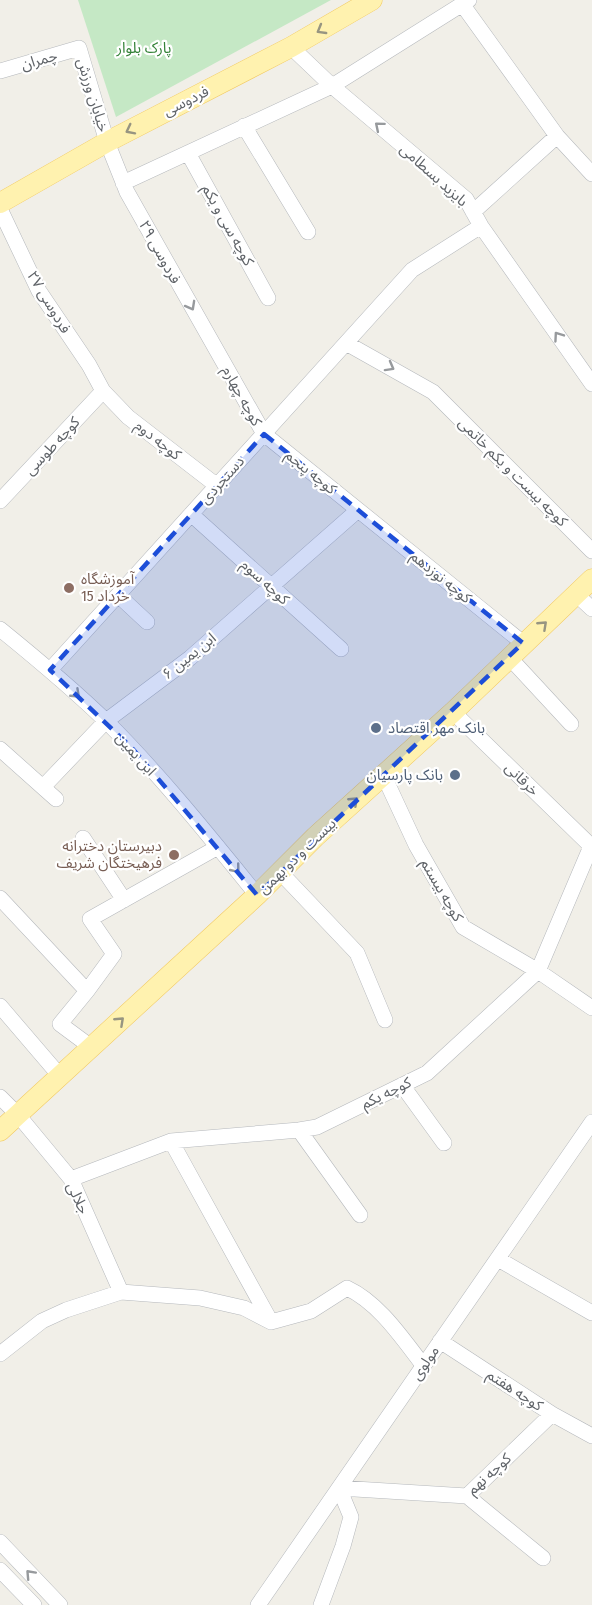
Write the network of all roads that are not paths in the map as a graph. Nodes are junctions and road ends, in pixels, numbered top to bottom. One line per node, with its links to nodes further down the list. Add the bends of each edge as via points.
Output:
1 (372, 0): 3 (main road, فردوسی, one-way to 3)
2 (465, 2): 6 (street); 8 (street)
3 (291, 47): 6 (street, بایزید بسطامی); 9 (main road, فردوسی, one-way to 9)
4 (78, 48): 5 (street, چمران); 9 (street, خیابان ورزش)
5 (0, 71)
6 (332, 86): 7 (street); 15 (street, بایزید بسطامی, one-way to 6, via 466,199)
7 (244, 126): 10 (street); 17 (street)
8 (557, 136): 11 (street); 15 (street)
9 (107, 142): 12 (street, فردوسی ۲۹); 13 (main road, فردوسی)
10 (188, 153): 12 (street); 18 (street, کوچه سی و یکم)
11 (592, 174)
12 (123, 183): 20 (street, فردوسی ۲۹, one-way to 20)
13 (0, 203)
14 (0, 209): 22 (street, فردوسی ۲۷, via 39,291)
15 (473, 212): 16 (street, بایزید بسطامی)
16 (482, 226): 19 (street, دستجردی, via 412,270); 21 (street, بایزید بسطامی, one-way to 16)
17 (308, 232)
18 (268, 298)
19 (346, 343): 23 (street, دستجردی); 28 (street, کوچه بیست و یکم خاتمی, one-way to 28, via 433,392)
20 (221, 358): 23 (street, کوچه چهارم)
21 (592, 384)
22 (104, 391): 24 (street, کوچه دوم, via 128,417); 25 (street, کوچه طوسی)
23 (264, 434): 24 (street, دستجردی); 26 (street, کوچه پنجم)
24 (216, 485): 27 (street, دستجردی)
25 (0, 501)
26 (358, 510): 30 (street); 36 (street, کوچه نوزدهم)
27 (191, 514): 30 (street, کوچه سوم); 32 (street, دستجردی)
28 (592, 551)
29 (592, 579): 31 (main road, بیست و دو بهمن)
30 (270, 587): 37 (street, کوچه سوم); 41 (street, ابن یمین ۶, via 190,657)
31 (576, 594): 33 (street); 36 (main road, بیست و دو بهمن, one-way to 31)
32 (118, 595): 34 (street); 39 (street, دستجردی)
33 (592, 609)
34 (147, 622)
35 (0, 629): 39 (street, ابن یمین)
36 (523, 643): 38 (main road, بیست و دو بهمن)
37 (341, 649)
38 (509, 657): 40 (main road, بیست و دو بهمن); 42 (street)
39 (50, 670): 41 (street, ابن یمین, one-way to 41)
40 (453, 712): 44 (main road, بیست و دو بهمن); 48 (street, خرقانی)
41 (106, 722): 45 (street, ابن یمین ۶); 49 (street, ابن یمین)
42 (571, 724)
43 (0, 749): 45 (street)
44 (383, 774): 50 (main road, بیست و دو بهمن, one-way to 44); 54 (street, کوچه بیستم, via 416,845 463,927)
45 (43, 787): 46 (street)
46 (56, 799)
47 (83, 838): 53 (street)
48 (592, 846): 54 (street, کوچه یکم)
49 (218, 847): 51 (street, ابن یمین, one-way to 51); 53 (street)
50 (280, 872): 51 (main road, بیست و دو بهمن); 58 (street, via 357,953)
51 (256, 895): 59 (main road, بیست و دو بهمن, one-way to 51)
52 (0, 898): 55 (street)
53 (124, 900): 55 (street, via 90,919 114,954)
54 (538, 971): 57 (street); 61 (street, کوچه یکم, via 427,1073)
55 (87, 991): 59 (street, via 60,1024)
56 (0, 1006): 60 (street)
57 (592, 1008)
58 (386, 1020)
59 (91, 1047): 60 (main road, بیست و دو بهمن)
60 (60, 1076): 63 (main road, بیست و دو بهمن)
61 (402, 1085): 65 (street, کوچه یکم, via 317,1127); 68 (street)
62 (0, 1097): 63 (street, جلالی)
63 (18, 1114): 66 (main road, بیست و دو بهمن); 69 (street, جلالی)
64 (592, 1122): 71 (street, مولوی)
65 (299, 1130): 67 (street, کوچه یکم); 70 (street)
66 (0, 1131)
67 (171, 1141): 69 (street, کوچه یکم); 74 (street)
68 (444, 1143)
69 (71, 1179): 72 (street, جلالی)
70 (360, 1215)
71 (498, 1259): 73 (street); 75 (street, مولوی)
72 (121, 1292): 74 (street, via 200,1298 244,1308); 76 (street, via 42,1321)
73 (592, 1313)
74 (271, 1322): 77 (street, via 310,1311 347,1288 360,1294 390,1324)
75 (440, 1341): 77 (street, مولوی); 78 (street, کوچه هفتم)
76 (0, 1354)
77 (423, 1365): 80 (street, مولوی)
78 (552, 1414): 79 (street, کوچه هفتم); 81 (street, کوچه نهم)
79 (592, 1436)
80 (339, 1488): 81 (street, کوچه نهم); 87 (street, مولوی); 88 (street, via 351,1517)
81 (467, 1496): 83 (street)
82 (0, 1542): 86 (street, one-way to 82)
83 (543, 1557)
84 (0, 1570): 85 (street)
85 (33, 1605)
86 (60, 1605)
87 (258, 1605)
88 (321, 1605)

